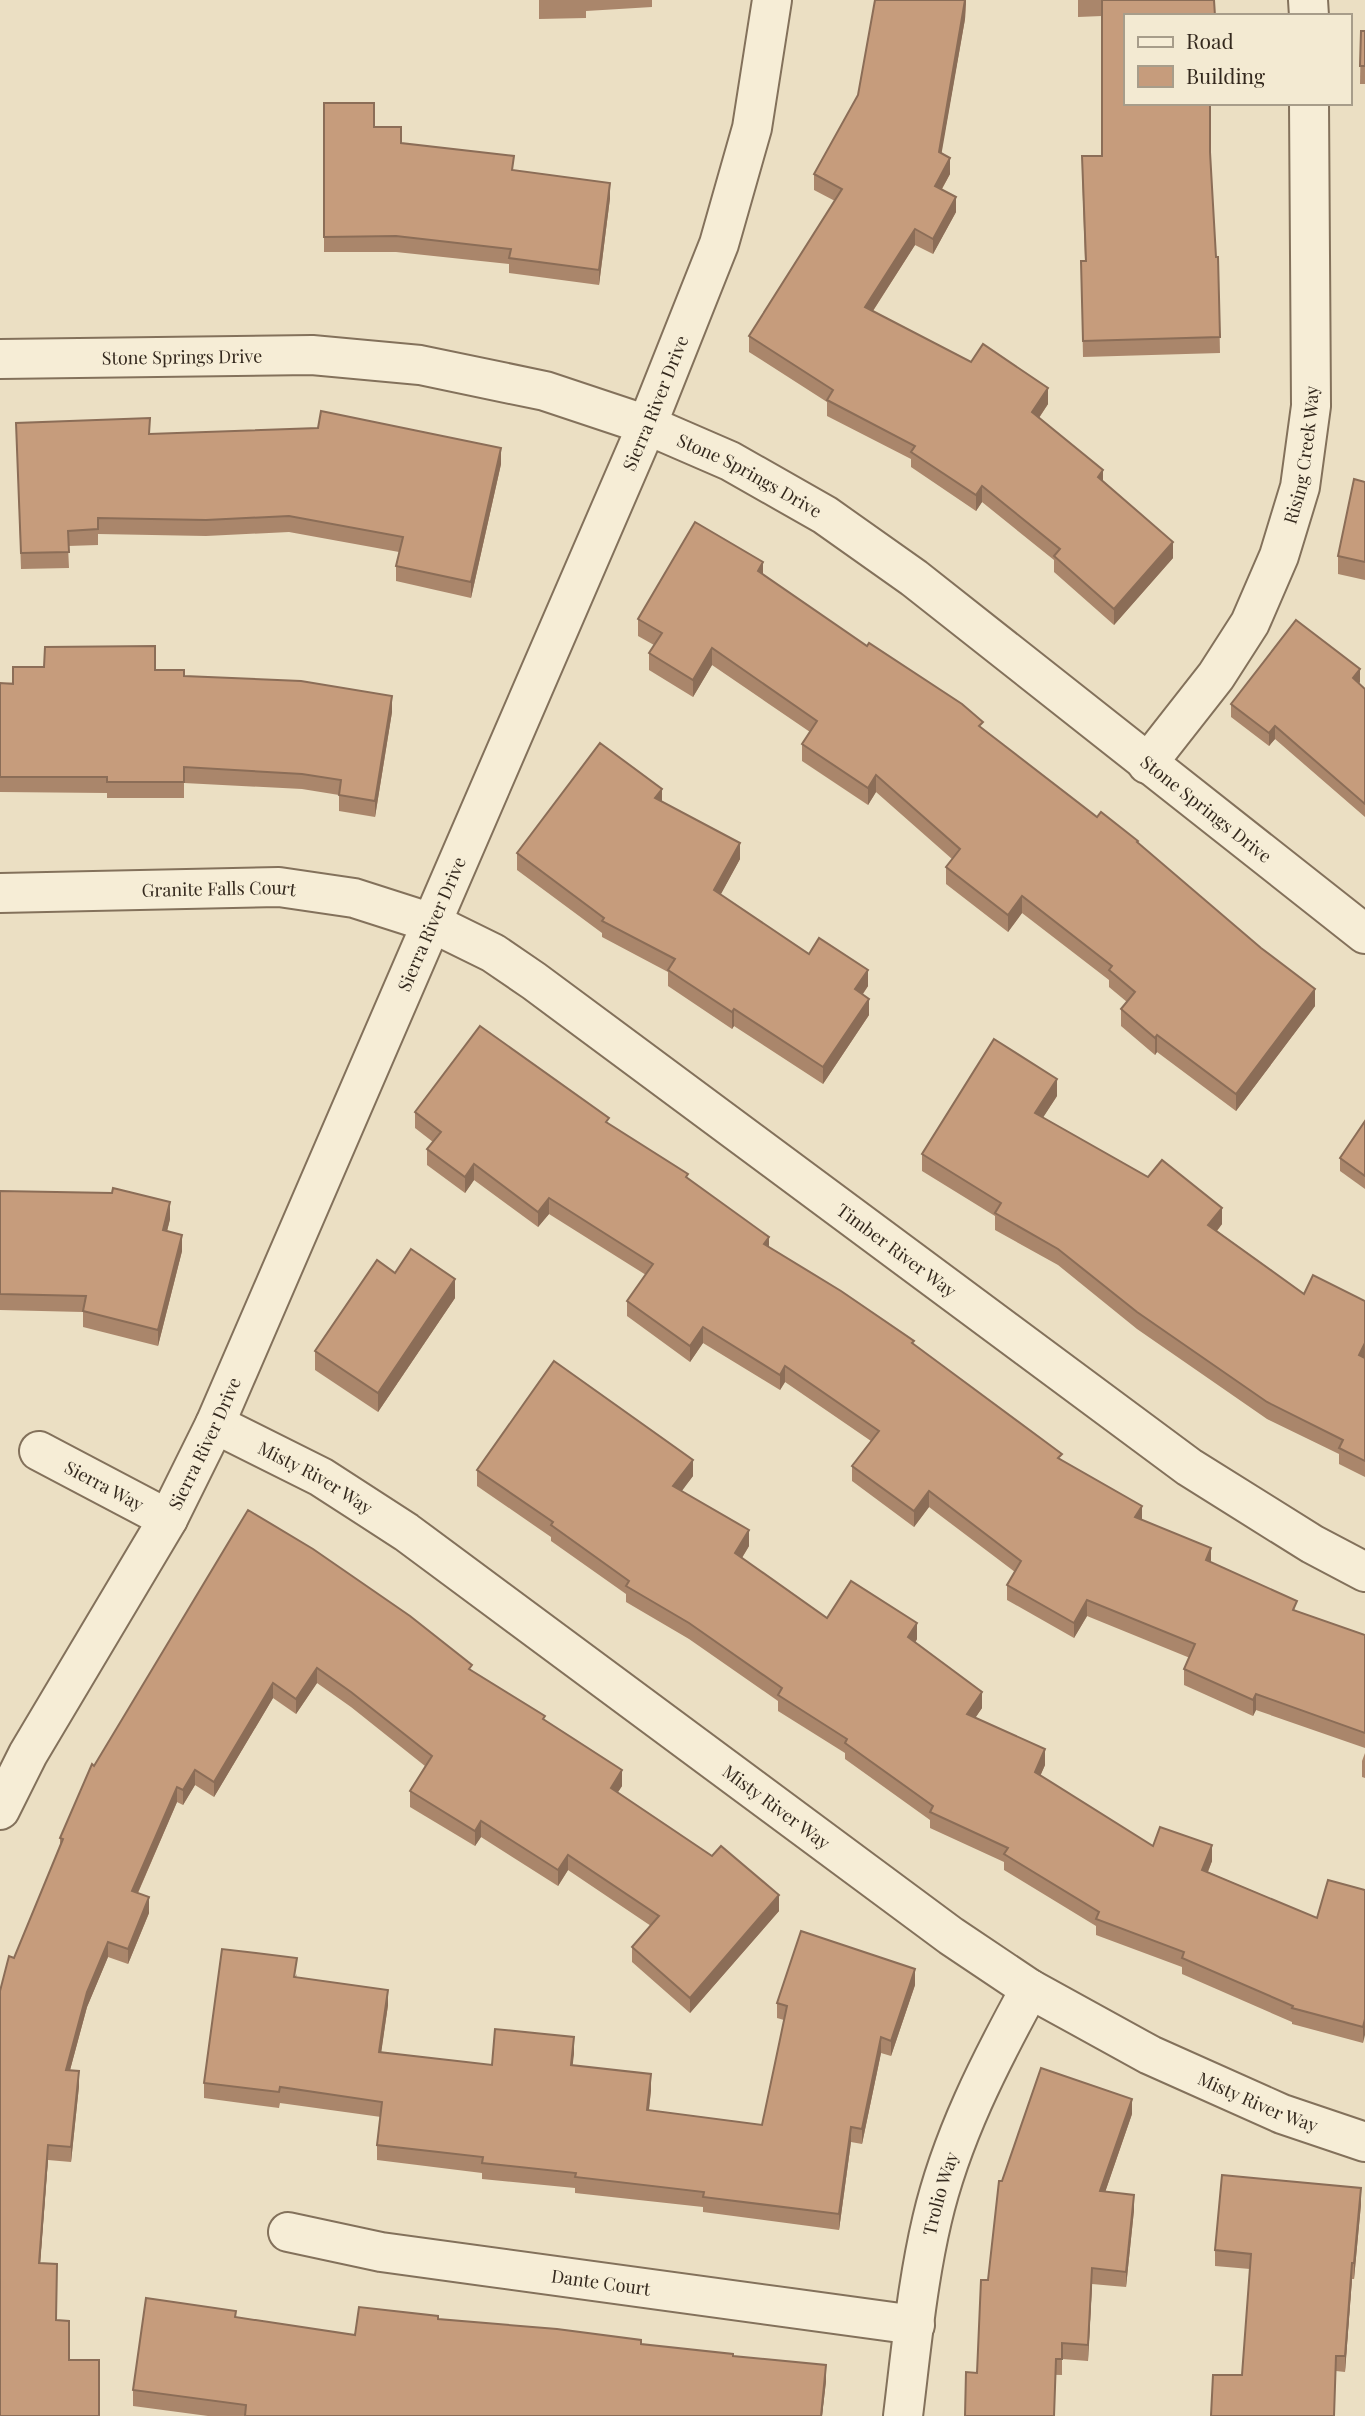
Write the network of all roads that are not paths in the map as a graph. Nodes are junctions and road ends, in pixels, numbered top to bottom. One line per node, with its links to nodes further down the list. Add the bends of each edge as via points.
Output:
1 (772, 0): 4 (street, Sierra River Drive, via 752,128 719,244)
2 (1309, 105): 5 (street, Rising Creek Way, via 1311,406 1300,487 1279,556 1250,622 1216,676)
3 (0, 359): 4 (street, Stone Springs Drive, via 312,355 420,365 545,391)
4 (647, 425): 5 (street, Stone Springs Drive, via 730,461 825,515 914,578); 7 (street, Sierra River Drive)
5 (1147, 764): 8 (street, Stone Springs Drive)
6 (0, 893): 7 (street, Granite Falls Court, via 279,887 354,898)
7 (432, 923): 9 (street, Sierra River Drive); 12 (street, Timber River Way, via 492,953 534,981 1189,1467)
8 (1365, 934)
9 (215, 1424): 11 (street, Sierra River Drive); 14 (street, Misty River Way, via 321,1477 406,1532 951,1936)
10 (39, 1451): 11 (street, Sierra Way)
11 (168, 1519): 13 (street, Sierra River Drive, via 28,1754)
12 (1365, 1572)
13 (0, 1810)
14 (1030, 1989): 15 (street, Misty River Way, via 1150,2055 1282,2114); 17 (street, Trolio Way, via 991,2061 955,2145 932,2220)
15 (1365, 2142)
16 (288, 2232): 17 (street, Dante Court, via 381,2252)
17 (915, 2325): 18 (street, Trolio Way)
18 (903, 2416)

